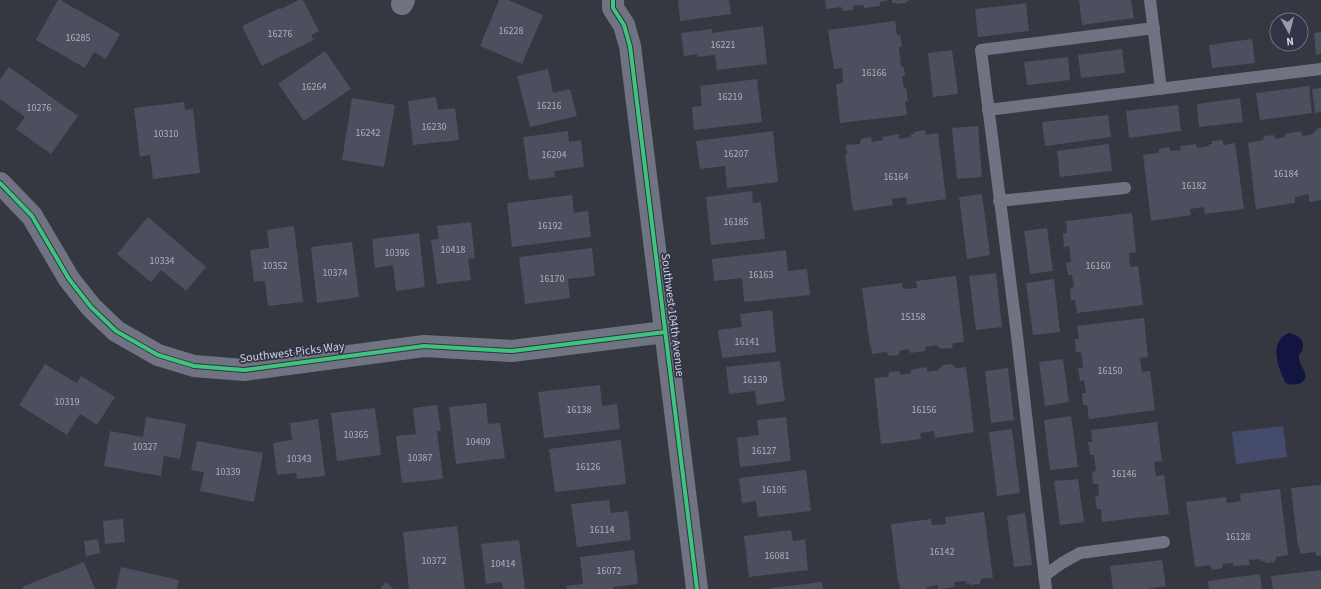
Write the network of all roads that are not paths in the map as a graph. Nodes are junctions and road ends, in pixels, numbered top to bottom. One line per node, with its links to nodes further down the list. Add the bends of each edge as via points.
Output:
1 (613, 0): 10 (street, Southwest 104th Avenue, via 613,8 624,25 630,46)
2 (1150, 0): 3 (lane)
3 (1154, 28): 5 (lane); 6 (lane, via 981,50)
4 (1321, 69): 5 (lane)
5 (1161, 89): 6 (lane)
6 (988, 110): 9 (lane)
7 (0, 183): 10 (street, Southwest Picks Way, via 32,216 68,279 91,307 116,331 158,355 194,366 244,370 424,346 512,351)
8 (1125, 188): 9 (lane)
9 (999, 201): 12 (lane)
10 (665, 332): 13 (street, Southwest 104th Avenue)
11 (1164, 542): 12 (lane, via 1080,553 1062,562)
12 (1044, 576): 14 (lane)
13 (697, 589)
14 (1046, 589)

